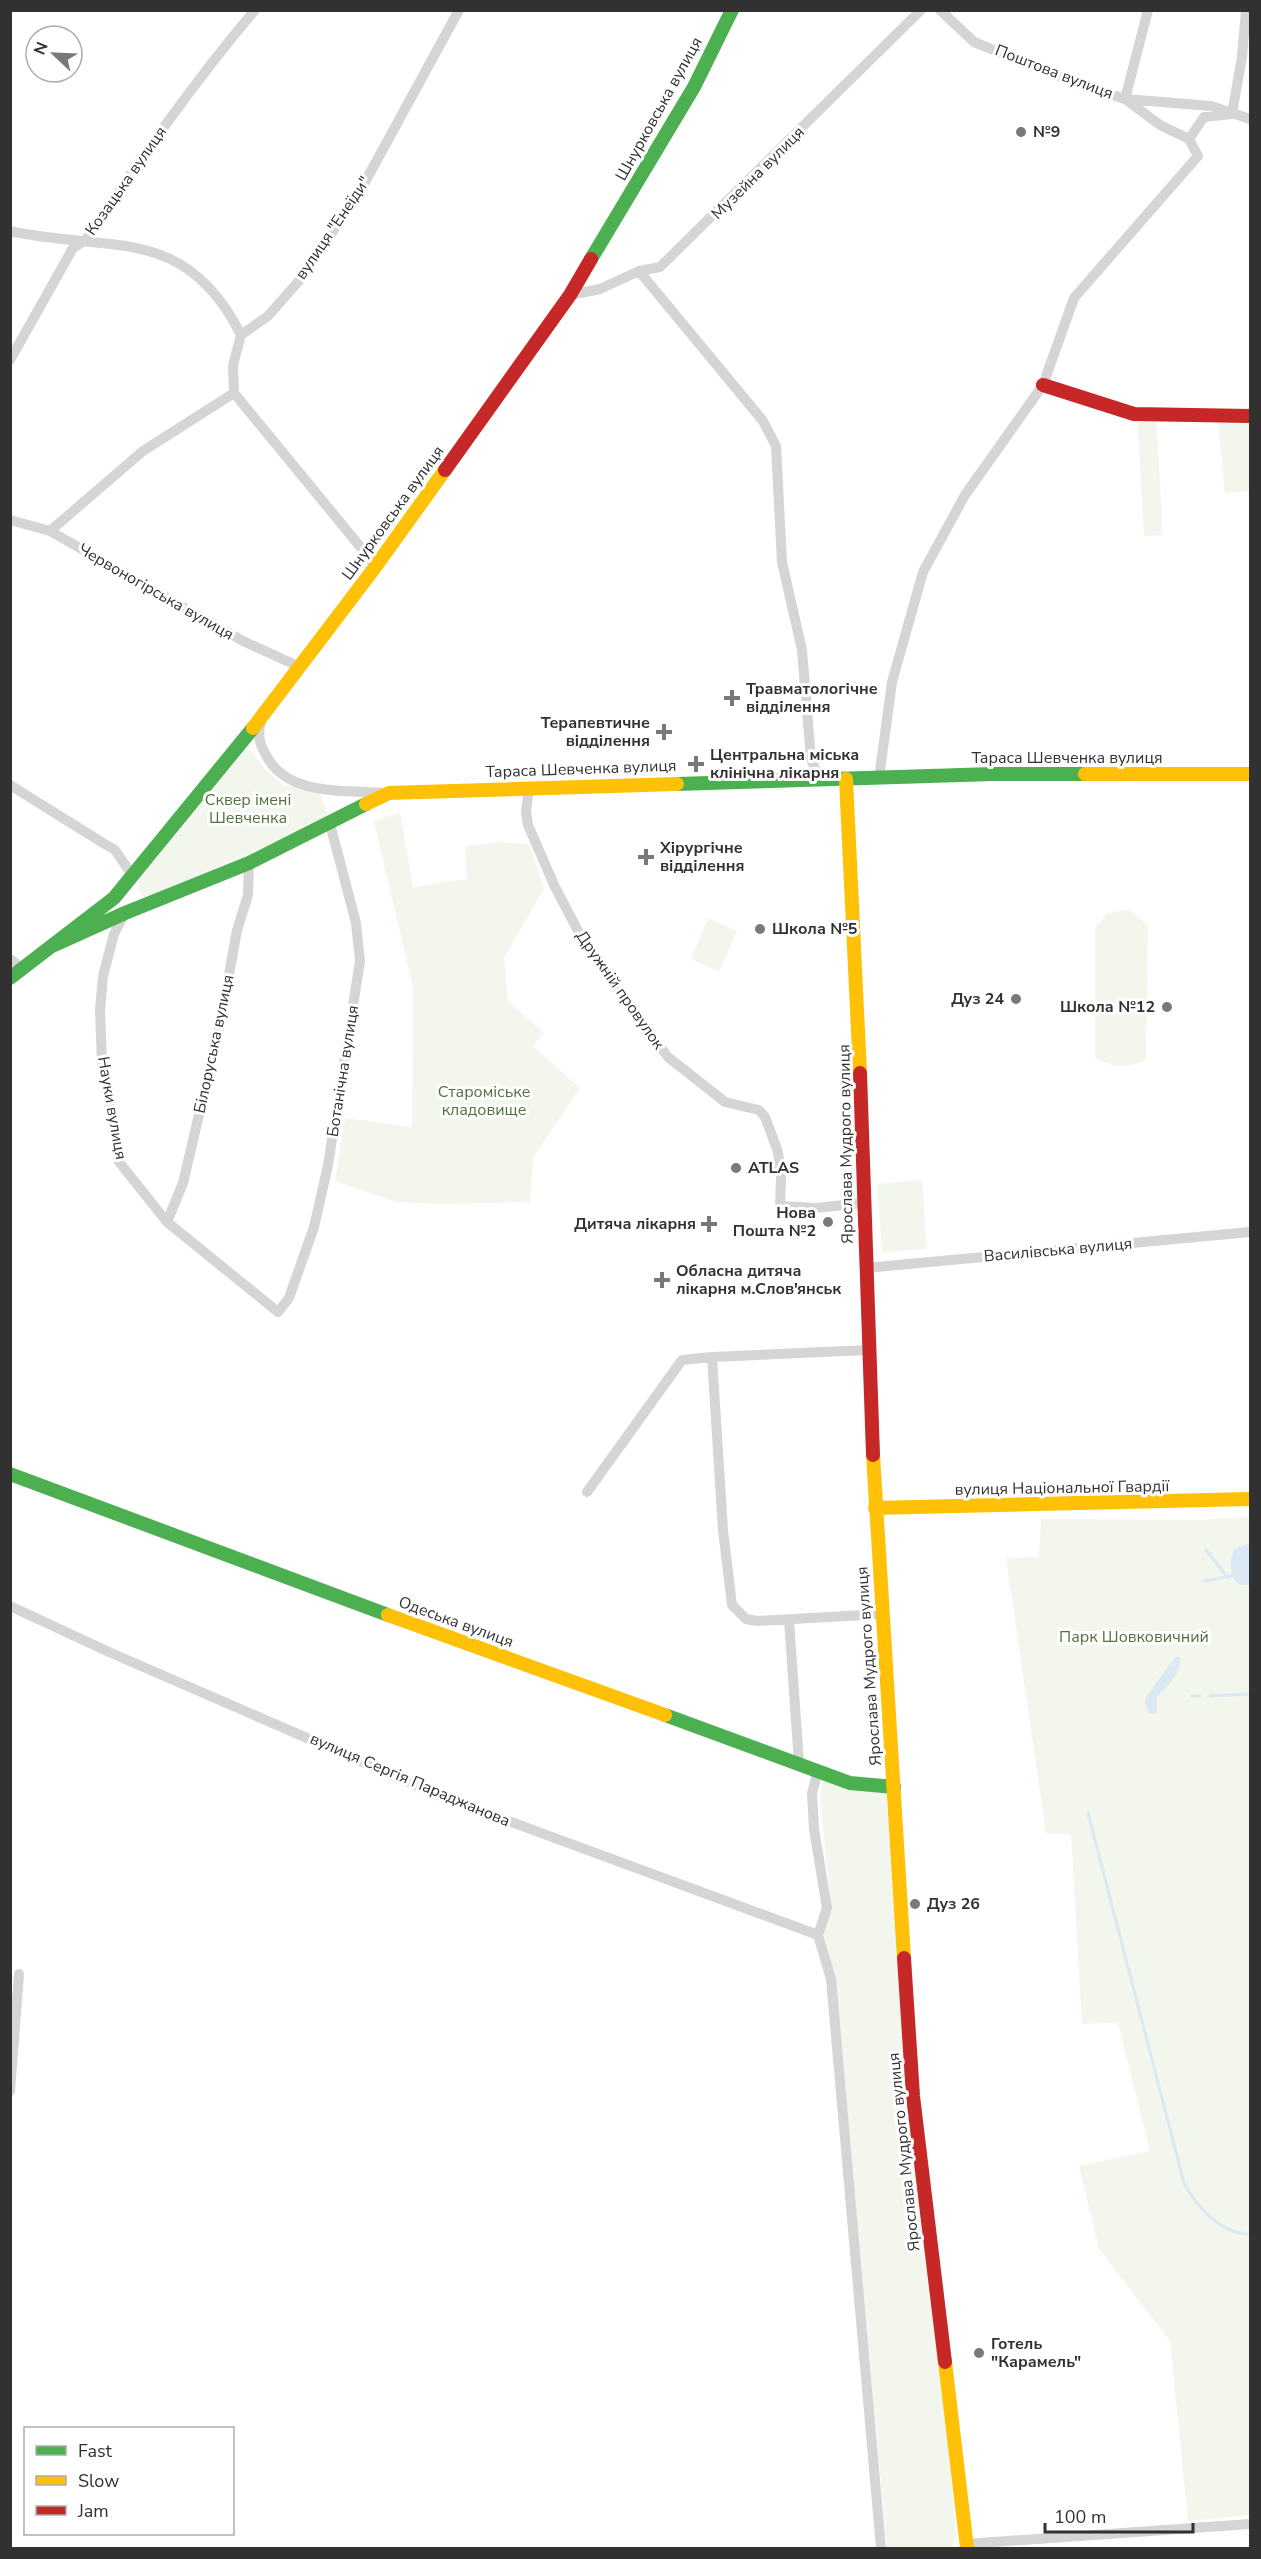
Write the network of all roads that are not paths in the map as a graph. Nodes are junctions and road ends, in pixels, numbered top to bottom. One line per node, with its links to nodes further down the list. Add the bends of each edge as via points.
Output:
1 (255, 10): 14 (street, Козацька вулиця, via 207,68)
2 (459, 10): 17 (street, вулиця "Енеїди", via 365,182 305,274 268,316)
3 (732, 10): 16 (street, Шнурковська вулиця, via 694,87)
4 (921, 10): 15 (street, Музейна вулиця, via 660,267)
5 (940, 10): 9 (street, Поштова вулиця, via 974,42)
6 (1148, 10): 9 (street)
7 (1246, 10): 8 (street)
8 (1247, 34): 10 (street)
9 (1125, 99): 10 (street, Поштова вулиця, via 1210,106); 12 (street, via 1160,125)
10 (1232, 114): 11 (street, Поштова вулиця); 12 (street, via 1204,117)
11 (1251, 119)
12 (1190, 139): 19 (street, via 1198,156 1074,298)
13 (10, 231): 14 (street)
14 (86, 240): 17 (street, via 142,248 190,271 224,306); 18 (street, Козацька вулиця, via 73,248)
15 (639, 271): 16 (street, Музейна вулиця, via 600,289); 30 (street, via 763,421 776,446 782,562 802,650 811,759)
16 (570, 296): 24 (street, Шнурковська вулиця)
17 (241, 335): 20 (street, via 233,365)
18 (10, 360)
19 (1043, 385): 21 (street, via 1134,414); 28 (street, via 965,495 923,572 892,682)
20 (234, 393): 23 (street, via 143,451); 24 (street)
21 (1251, 416)
22 (10, 520): 23 (street, Червоногірська вулиця)
23 (50, 531): 25 (street, Червоногірська вулиця, via 243,641)
24 (376, 566): 25 (street, Шнурковська вулиця)
25 (300, 667): 26 (street, Шнурковська вулиця)
26 (262, 716): 33 (street, via 258,733 261,748 285,778 303,786); 36 (street, Шнурковська вулиця)
27 (1251, 774): 28 (street, Тараса Шевченка вулиця)
28 (879, 778): 29 (street, Тараса Шевченка вулиця)
29 (846, 779): 30 (street, Тараса Шевченка вулиця); 42 (street, Ярослава Мудрого вулиця)
30 (820, 780): 32 (street, Тараса Шевченка вулиця)
31 (10, 785): 36 (street, via 115,850 130,872)
32 (529, 788): 33 (street, Тараса Шевченка вулиця); 42 (street, Дружній провулок, via 528,825 555,887 585,944 631,1010 668,1057 725,1102 759,1110 765,1117 778,1152 780,1206 816,1208)
33 (389, 793): 34 (street, Тараса Шевченка вулиця)
34 (330, 824): 35 (street, Тараса Шевченка вулиця); 46 (street, Ботанічна вулиця, via 356,923 360,961 315,1227 289,1298)
35 (249, 863): 37 (street, Тараса Шевченка вулиця); 43 (street, Білоруська вулиця, via 248,895 237,930 220,1025 183,1183)
36 (135, 871): 38 (street, Шнурковська вулиця, via 114,898)
37 (125, 913): 38 (street, Тараса Шевченка вулиця); 43 (street, Науки вулиця, via 114,934 103,976 102,1063 119,1162)
38 (54, 945): 40 (street, Шнурковська вулиця)
39 (10, 959): 40 (street)
40 (22, 968): 41 (street, Шнурковська вулиця)
41 (10, 978)
42 (863, 1203): 45 (street, Ярослава Мудрого вулиця)
43 (167, 1222): 46 (street, Науки вулиця)
44 (1251, 1232): 45 (street, Василівська вулиця)
45 (866, 1268): 47 (street, Ярослава Мудрого вулиця)
46 (278, 1312)
47 (868, 1350): 48 (street); 52 (street, Ярослава Мудрого вулиця)
48 (712, 1357): 50 (street, via 682,1360); 55 (street, via 732,1605 746,1618 757,1621)
49 (10, 1474): 56 (street, Одеська вулиця)
50 (586, 1492)
51 (1251, 1499): 52 (street, вулиця Національної Гвардії)
52 (875, 1508): 54 (street, Ярослава Мудрого вулиця)
53 (10, 1606): 59 (street, вулиця Сергія Параджанова, via 109,1653 438,1795)
54 (882, 1614): 55 (street); 58 (street, Ярослава Мудрого вулиця)
55 (789, 1620): 56 (street)
56 (799, 1764): 57 (street, Одеська вулиця)
57 (818, 1771): 58 (street, Одеська вулиця, via 850,1783); 59 (street, via 812,1793 814,1829 827,1908)
58 (894, 1786): 63 (street, Ярослава Мудрого вулиця, via 913,2096)
59 (818, 1935): 64 (street, via 831,1979)
60 (19, 1974): 61 (street)
61 (10, 2091)
62 (1251, 2524): 63 (street)
63 (965, 2547)
64 (881, 2548)

